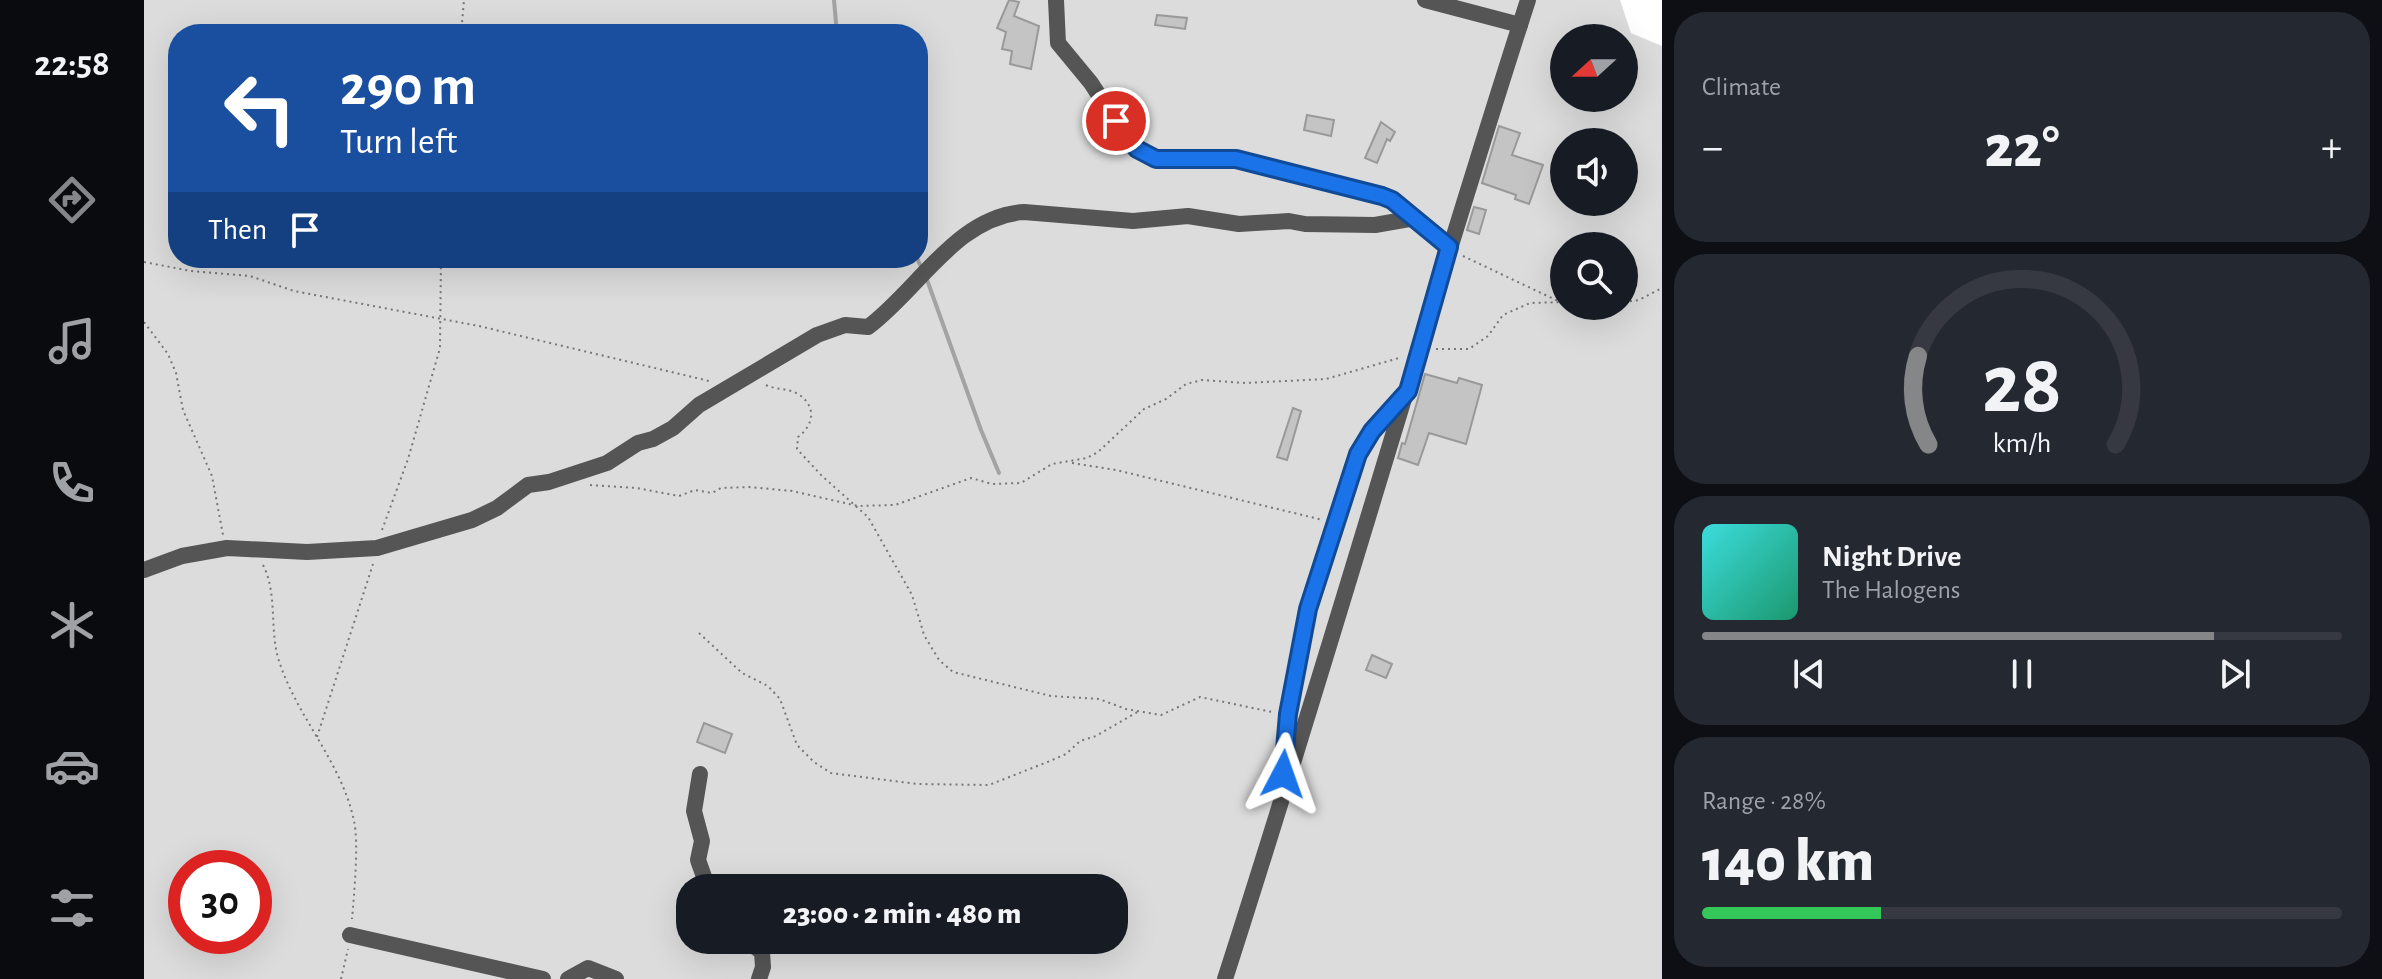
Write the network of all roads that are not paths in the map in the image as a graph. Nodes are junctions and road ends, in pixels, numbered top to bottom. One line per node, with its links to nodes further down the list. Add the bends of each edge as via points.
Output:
1 (1056, 0): 5 (street, via 1058,43 1128,140 1145,154 1236,159 1382,196)
2 (1425, 0): 4 (street)
3 (1528, 0): 4 (street)
4 (1520, 25): 6 (street)
5 (1415, 218): 6 (street); 8 (street, via 1375,225 1239,224 1188,216 1133,221 1017,212 981,223 962,236 868,327 830,329 607,463 528,485 472,520 377,548 227,548)
6 (1449, 247): 7 (street)
7 (1408, 391): 10 (street); 10 (street, via 1363,444 1308,609 1288,714)
8 (144, 570)
9 (700, 774): 11 (street, via 694,811)
10 (1281, 804): 18 (street)
11 (703, 874)
12 (350, 935): 14 (street)
13 (762, 954): 17 (street)
14 (543, 979)
15 (568, 979): 16 (street, via 588,968)
16 (616, 979)
17 (759, 979)
18 (1225, 979)

